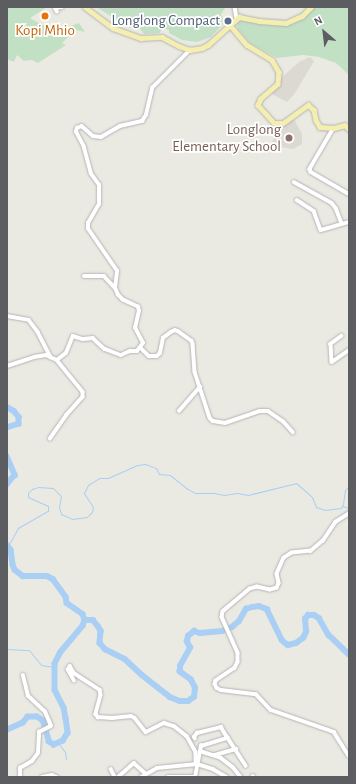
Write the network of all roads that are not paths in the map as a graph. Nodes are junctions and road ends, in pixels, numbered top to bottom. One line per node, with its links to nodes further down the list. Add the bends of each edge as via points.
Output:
1 (62, 7): 5 (street, via 55,8)
2 (84, 7): 8 (main road, via 113,28 141,38 162,37)
3 (235, 7): 6 (street)
4 (311, 7): 6 (main road, via 302,16 286,23 259,21 242,16)
5 (57, 12)
6 (237, 18): 7 (main road)
7 (230, 25): 8 (main road, via 208,45); 9 (main road, via 247,45 272,60 279,72 278,84 258,106 274,123 279,124 308,105 314,110 320,127)
8 (190, 50): 17 (street, via 152,88 146,115 142,121 120,126 101,137 93,136 82,126 77,128 76,132 84,147 90,171 99,185 99,204 88,223 88,229 117,271)
9 (334, 128): 10 (main road, via 345,125); 12 (street, via 310,169)
10 (349, 129)
11 (294, 182): 15 (street, via 332,203)
12 (349, 194)
13 (296, 200): 15 (street, via 314,211 321,230)
14 (349, 222): 15 (street)
15 (342, 224)
16 (84, 276): 17 (street, via 104,276)
17 (115, 288): 20 (street, via 120,298 135,305 139,311 135,328 142,341)
18 (7, 316): 22 (street, via 29,320)
19 (342, 336): 21 (street, via 331,344 332,362)
20 (141, 348): 23 (street, via 118,355 100,346 92,338 73,336 66,353); 25 (street, via 149,356 159,355 163,338 177,331 192,341 193,364)
21 (349, 350)
22 (51, 357): 23 (street); 24 (street, via 41,355)
23 (57, 360): 28 (street, via 84,395)
24 (7, 366)
25 (200, 387): 26 (street); 27 (street, via 213,421 225,423 259,411 268,411)
26 (179, 411)
27 (293, 432)
28 (50, 439)
29 (349, 514): 37 (street, via 336,522 323,541 311,551 292,553 284,558 277,574 277,588 250,588 225,609 222,616 238,653 238,662 232,671 216,680 215,684 217,688 256,694 271,710 334,732)
30 (23, 676): 43 (street, via 28,696 42,708 51,726 38,735 38,753 34,759 20,768)
31 (74, 681): 38 (street, via 68,670 69,666 72,666 74,673 100,690 96,714 98,717 131,716 146,732 164,723 174,726 187,736 196,752)
32 (228, 738): 33 (street, via 221,727 197,733); 34 (street); 35 (street, via 203,744)
33 (195, 739)
34 (236, 749): 36 (street); 39 (street)
35 (200, 751): 36 (street); 38 (street)
36 (215, 755): 52 (street, via 228,762)
37 (349, 756)
38 (196, 764): 41 (street, via 167,766); 50 (street); 51 (street, via 213,769)
39 (246, 766)
40 (111, 769): 46 (street)
41 (145, 773): 47 (street, via 134,763); 48 (street)
42 (182, 776): 49 (street); 50 (street)
43 (20, 777)
44 (42, 777): 45 (street)
45 (57, 777)
46 (115, 777)
47 (118, 777)
48 (141, 777)
49 (168, 777)
50 (194, 777)
51 (226, 777)
52 (241, 777)

